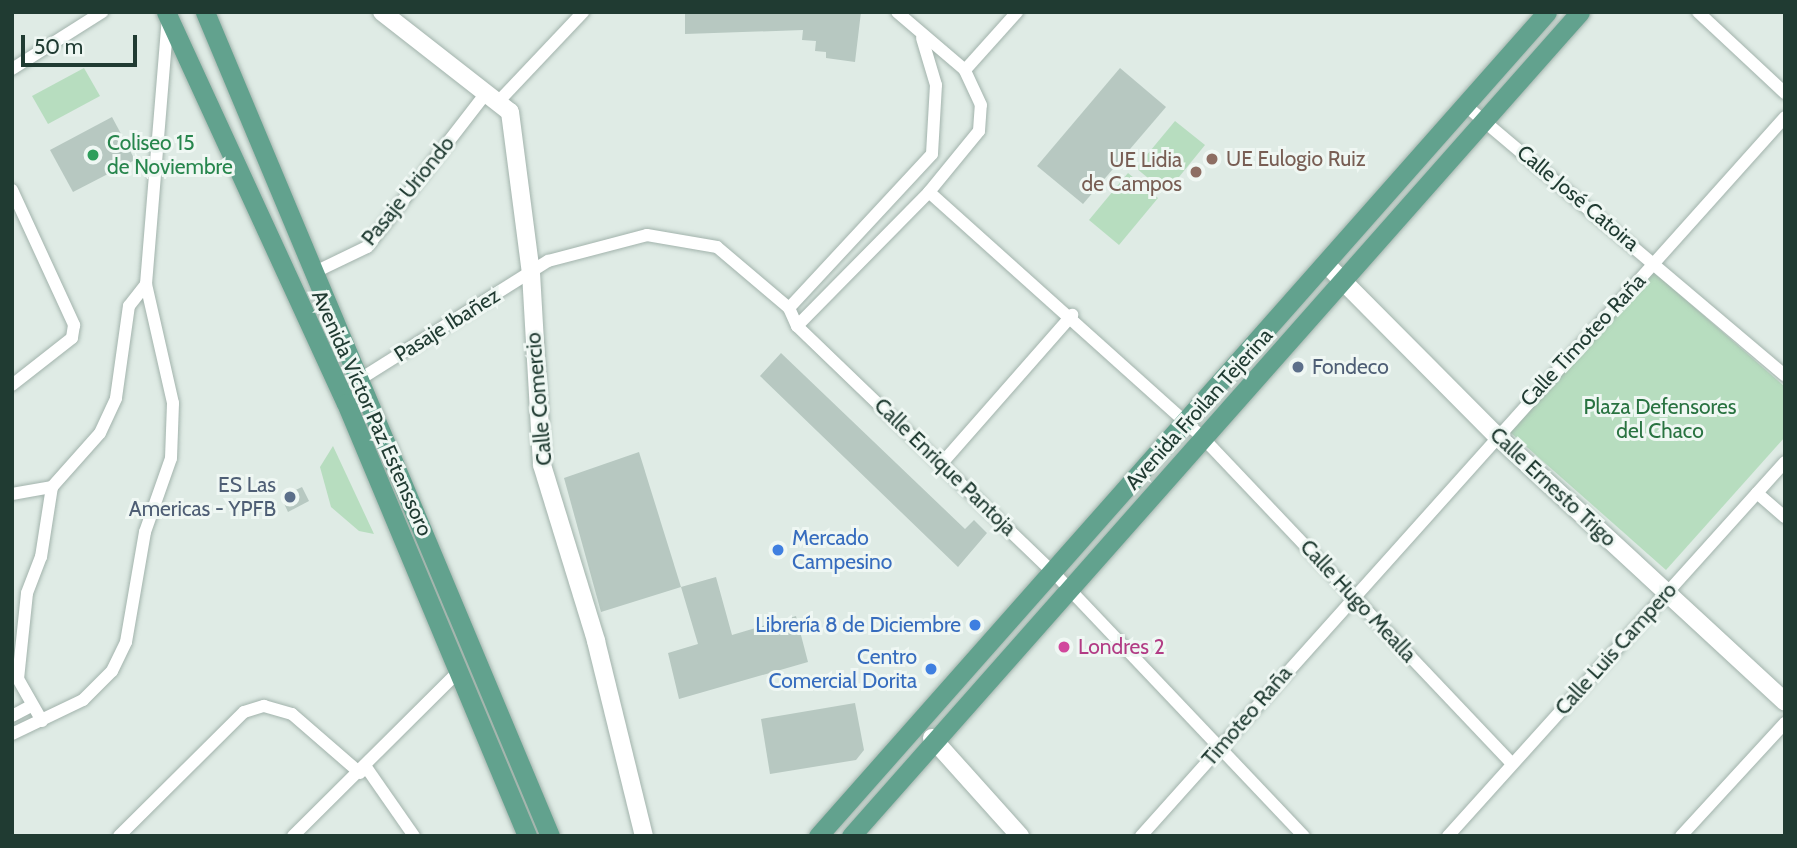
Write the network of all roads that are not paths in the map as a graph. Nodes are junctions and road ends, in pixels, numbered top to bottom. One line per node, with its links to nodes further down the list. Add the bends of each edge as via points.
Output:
1 (102, 12): 12 (street)
2 (205, 12): 23 (main road, Avenida Víctor Paz Estenssoro)
3 (382, 12): 15 (street, Calle Comercio)
4 (583, 12): 15 (street, Pasaje Uriondo)
5 (897, 12): 11 (street)
6 (1017, 12): 13 (street)
7 (1546, 12): 16 (main road, Avenida Froilan Tejerina)
8 (1580, 12): 18 (main road, Avenida Froilan Tejerina)
9 (1698, 12): 14 (street)
10 (167, 15): 26 (street); 46 (main road, Avenida Víctor Paz Estenssoro, via 346,403)
11 (921, 35): 13 (street); 27 (street, via 936,85 932,153)
12 (12, 69)
13 (965, 70): 20 (street, via 982,119 972,143)
14 (1785, 93)
15 (492, 97): 23 (street, Pasaje Uriondo, via 367,247); 24 (street, Calle Comercio, via 510,112)
16 (1465, 105): 18 (street, Calle José Catoira); 22 (main road, Avenida Froilan Tejerina)
17 (1785, 117): 21 (street, Calle Timoteo Raña)
18 (1486, 122): 21 (street, Calle José Catoira); 25 (main road, Avenida Froilan Tejerina)
19 (12, 190): 32 (street, via 74,325 72,338)
20 (929, 192): 28 (street, Calle Hugo Mealla); 29 (street)
21 (1654, 263): 30 (street, Calle José Catoira); 34 (street, Calle Timoteo Raña)
22 (1328, 266): 25 (street, Calle Ernesto Trigo); 33 (main road, Avenida Froilan Tejerina)
23 (315, 272): 31 (main road, Avenida Víctor Paz Estenssoro)
24 (531, 273): 27 (street, Calle Enrique Pantoja, via 548,261 614,243 669,235 717,247); 31 (street, Pasaje Ibañez); 63 (street, Calle Comercio, via 542,465 596,641)
25 (1346, 280): 34 (street, Calle Ernesto Trigo); 35 (main road, Avenida Froilan Tejerina)
26 (146, 284): 38 (street, via 129,306 116,398 100,433); 50 (street, via 176,430 145,532 135,610 112,671 83,700)
27 (789, 308): 29 (street, Calle Enrique Pantoja)
28 (1072, 315): 33 (street, Calle Hugo Mealla); 36 (street)
29 (797, 326): 36 (street, Calle Enrique Pantoja)
30 (1785, 375)
31 (362, 378): 62 (main road, Avenida Víctor Paz Estenssoro)
32 (12, 385)
33 (1188, 423): 35 (street, Calle Hugo Mealla); 42 (main road, Avenida Froilan Tejerina)
34 (1496, 435): 44 (street, Calle Ernesto Trigo); 45 (street, Calle Timoteo Raña)
35 (1203, 438): 43 (main road, Avenida Froilan Tejerina); 45 (street, Calle Hugo Mealla)
36 (943, 462): 42 (street, Calle Enrique Pantoja)
37 (1785, 462): 39 (street, Calle Luis Campero)
38 (52, 486): 40 (street); 48 (street, via 41,557 24,614 18,678)
39 (1757, 493): 41 (street); 44 (street, Calle Luis Campero)
40 (12, 494)
41 (1785, 517)
42 (1054, 573): 43 (street, Calle Enrique Pantoja); 57 (main road, Avenida Froilan Tejerina)
43 (1067, 589): 53 (main road, Avenida Froilan Tejerina); 54 (street, Calle Enrique Pantoja)
44 (1668, 592): 47 (street, Calle Ernesto Trigo); 55 (street, Calle Luis Campero)
45 (1352, 594): 54 (street, Timoteo Raña); 55 (street, Calle Hugo Mealla)
46 (459, 671): 56 (street); 61 (main road, Avenida Víctor Paz Estenssoro)
47 (1785, 702)
48 (29, 707): 49 (street); 50 (street)
49 (12, 716)
50 (42, 721): 52 (street)
51 (1785, 723): 71 (street)
52 (12, 734)
53 (932, 738): 66 (main road, Avenida Froilan Tejerina); 67 (street)
54 (1222, 746): 68 (street, Timoteo Raña); 69 (street, Calle Enrique Pantoja)
55 (1512, 764): 70 (street, Calle Luis Campero)
56 (363, 770): 58 (street, via 292,714 264,706 244,712); 59 (street); 60 (street)
57 (860, 790): 64 (main road, Avenida Froilan Tejerina); 65 (main road, via 851,815)
58 (119, 836)
59 (293, 836)
60 (414, 836)
61 (527, 836)
62 (550, 836)
63 (644, 836)
64 (818, 836)
65 (832, 836)
66 (851, 836)
67 (1020, 836)
68 (1140, 836)
69 (1304, 836)
70 (1448, 836)
71 (1681, 836)

